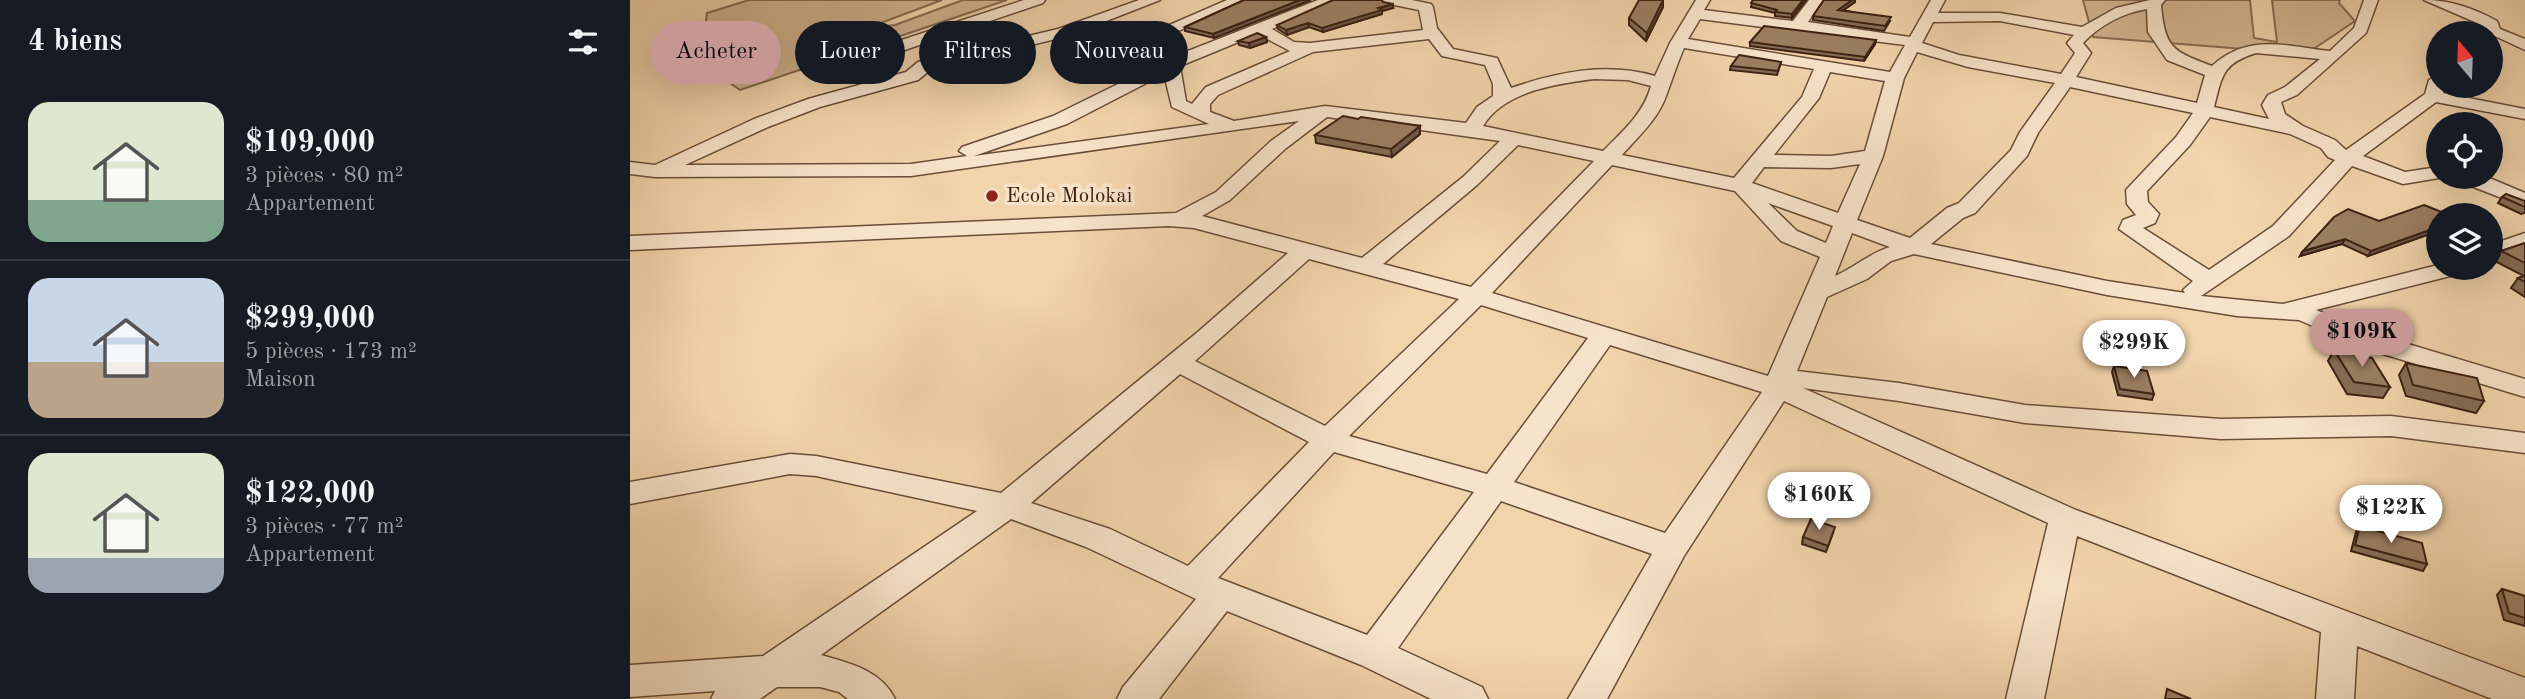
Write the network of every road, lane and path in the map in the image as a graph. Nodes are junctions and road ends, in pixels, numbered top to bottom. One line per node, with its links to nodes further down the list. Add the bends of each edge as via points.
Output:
1 (1038, 0): 22 (street)
2 (1153, 0): 53 (street, via 1068,31 924,66 912,76 814,103)
3 (1239, 0): 16 (street)
4 (1331, 0): 18 (street)
5 (1389, 0): 20 (street, via 1426,8)
6 (1816, 0): 17 (street)
7 (1938, 0): 14 (street)
8 (2371, 0): 26 (street, via 2361,30)
9 (2431, 0): 12 (street)
10 (2156, 2): 13 (street); 29 (street, via 2156,32 2173,57)
11 (1698, 4): 17 (street); 21 (street)
12 (2471, 13): 15 (street); 24 (street, via 2492,24 2491,31 2497,35)
13 (2099, 16): 19 (street)
14 (1928, 18): 19 (street, via 2000,17); 23 (street)
15 (2469, 21)
16 (1188, 22)
17 (1798, 25): 23 (street)
18 (1260, 29): 25 (street); 27 (street)
19 (2086, 32): 31 (street, via 2075,43 2083,53)
20 (1433, 34): 25 (street); 37 (street, via 1448,53 1491,61 1502,82)
21 (1678, 43): 28 (street); 32 (street)
22 (905, 44)
23 (1913, 44): 30 (street); 31 (street, via 1935,54)
24 (2525, 45)
25 (1290, 51): 41 (street, via 1212,91 1201,103)
26 (2334, 56): 29 (street, via 2251,48); 44 (street, via 2274,99 2271,105 2277,117)
27 (1188, 57)
28 (1824, 66): 30 (street); 50 (street, via 1810,98)
29 (2215, 73): 38 (street)
30 (1895, 78): 47 (street)
31 (2065, 81): 38 (street); 64 (street, via 2020,152 1967,208)
32 (1660, 83): 37 (street, via 1613,74 1551,80); 48 (street, via 1642,123)
33 (1132, 84): 52 (street, via 1060,120)
34 (1175, 84): 41 (street, via 1178,103)
35 (2426, 95): 49 (street)
36 (2470, 98): 40 (street)
37 (1501, 100): 43 (street, via 1481,112)
38 (2204, 110): 44 (street); 70 (street, via 2136,190 2138,204 2148,214 2130,229)
39 (1325, 111): 42 (street); 43 (street); 46 (street)
40 (2525, 114)
41 (1201, 115): 42 (street)
42 (1231, 127): 46 (street); 52 (street)
43 (1470, 129): 45 (street)
44 (2296, 130): 49 (street)
45 (1514, 138): 48 (street); 68 (street, via 1470,181)
46 (1278, 145): 60 (street, via 1223,196)
47 (1873, 156): 50 (street, via 1830,162); 61 (street)
48 (1610, 157): 56 (street); 72 (street)
49 (2348, 159): 54 (street, via 2403,178); 70 (street, via 2281,231)
50 (1758, 160): 56 (street)
51 (630, 167): 53 (street)
52 (911, 170): 53 (street)
53 (655, 171)
54 (2426, 175)
55 (2525, 178): 57 (street)
56 (1739, 185): 61 (street); 67 (street, via 1789,236)
57 (2503, 188)
58 (2500, 189): 59 (street)
59 (2525, 201)
60 (1181, 219): 63 (street); 66 (street)
61 (1843, 224): 64 (street); 67 (street)
62 (2525, 240): 65 (street)
63 (630, 243)
64 (1913, 247): 71 (street, via 1883,256 1866,270); 73 (street)
65 (2503, 248)
66 (1304, 250): 68 (street); 76 (street)
67 (1833, 254): 71 (street)
68 (1367, 266): 72 (street)
69 (2426, 275): 74 (street)
70 (2208, 280): 73 (street)
71 (1817, 292): 77 (street)
72 (1476, 296): 75 (street); 79 (street)
73 (2183, 300): 74 (street, via 2237,309)
74 (2285, 310): 78 (street, via 2323,320 2369,341)
75 (1605, 334): 77 (street); 81 (street)
76 (1177, 362): 79 (street); 83 (street)
77 (1780, 383): 80 (street, via 1899,392 2025,414 2221,429 2391,426); 84 (street); 85 (street)
78 (2525, 388)
79 (1328, 440): 81 (street); 86 (street)
80 (2525, 443)
81 (1494, 487): 85 (street); 88 (street)
82 (630, 493): 83 (street, via 790,464)
83 (1007, 506): 86 (street, via 1098,538); 89 (street)
84 (2065, 518): 87 (street); 97 (street)
85 (1672, 548): 96 (street)
86 (1206, 589): 88 (street); 94 (street)
87 (2340, 622): 91 (street); 98 (street)
88 (1374, 654): 95 (street)
89 (771, 671): 90 (street); 92 (street); 93 (street, via 835,673)
90 (630, 681)
91 (2525, 695)
92 (730, 699)
93 (876, 699)
94 (1136, 699)
95 (1469, 699)
96 (1587, 699)
97 (2025, 699)
98 (2335, 699)

